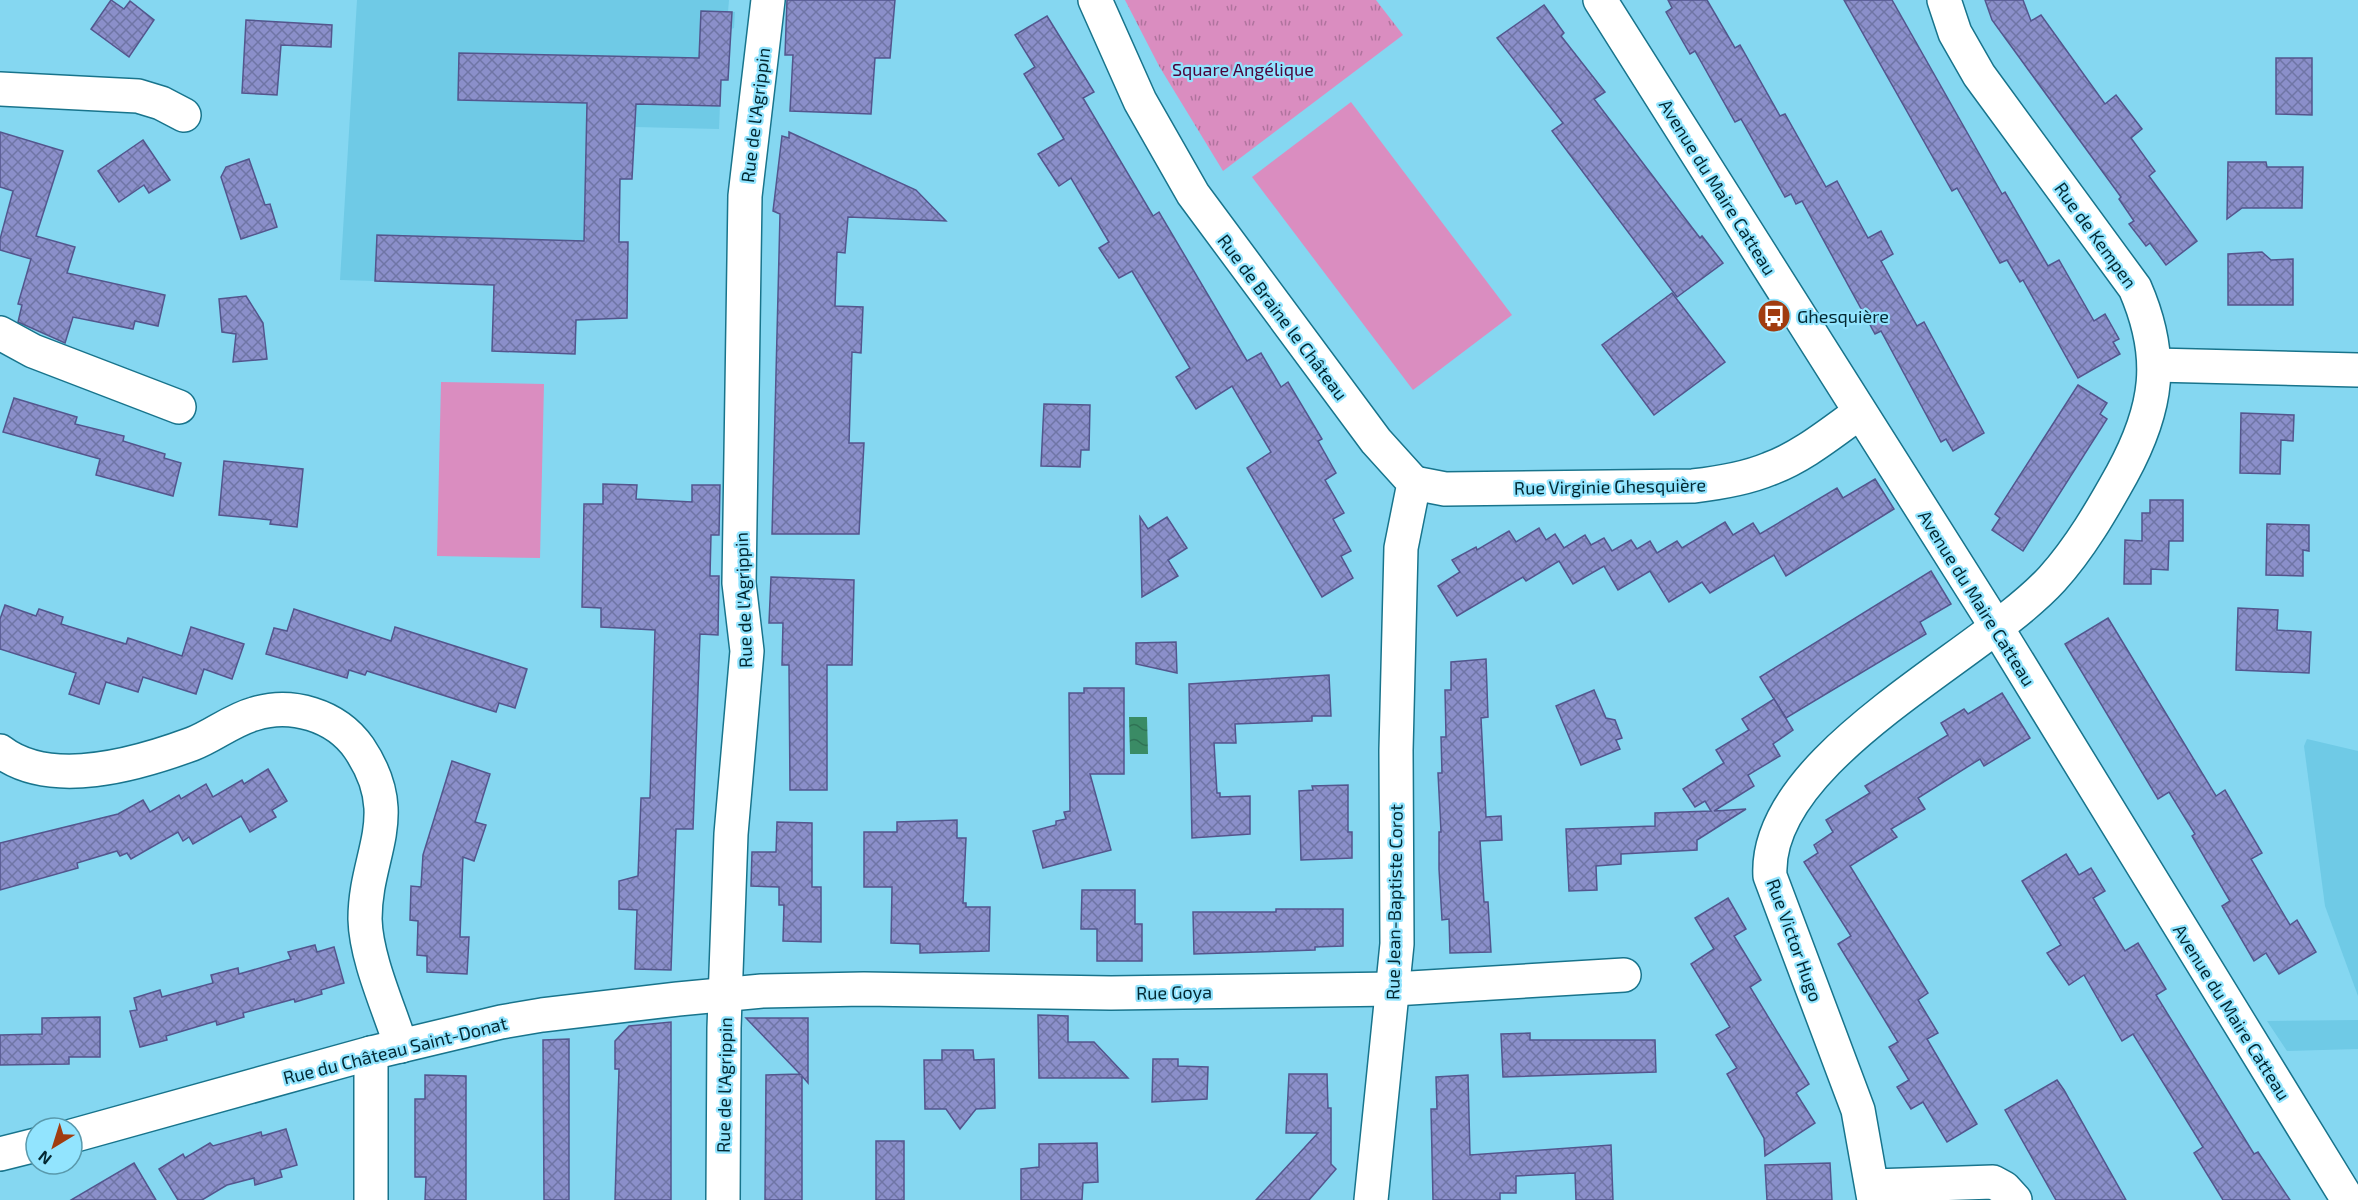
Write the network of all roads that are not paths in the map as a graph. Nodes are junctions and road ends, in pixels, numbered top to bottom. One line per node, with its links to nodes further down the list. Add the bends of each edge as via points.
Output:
1 (768, 0): 17 (street, Rue de l'Agrippin, via 745,196 739,583 747,651 731,834)
2 (1095, 0): 12 (street, Rue de Braine le Château, via 1140,101 1193,194 1376,441)
3 (1600, 0): 11 (street, Avenue du Maire Catteau)
4 (1944, 0): 8 (street, Rue de Kempen, via 1955,33 1979,75 2135,288 2150,324)
5 (0, 89): 6 (street, via 138,96)
6 (184, 115)
7 (0, 333): 10 (street, via 33,351)
8 (2155, 365): 9 (street); 13 (street, Rue de Kempen, via 2150,405 2135,449 2096,519 2052,579)
9 (2358, 370)
10 (178, 407)
11 (1859, 413): 12 (street, Rue Virginie Ghesquière, via 1783,463 1725,482 1693,486 1445,489); 13 (street, Avenue du Maire Catteau)
12 (1414, 483): 16 (street, Rue Jean-Baptiste Corot, via 1401,548)
13 (1997, 628): 22 (street, Rue Victor Hugo, via 1841,746 1804,789 1771,847 1770,876 1858,1110); 27 (street, Avenue du Maire Catteau)
14 (2, 757): 18 (street, via 45,770 96,770 177,749 252,714 275,709 296,710 321,718 343,731 369,766 380,800 382,824 367,896 367,940)
15 (1624, 975): 16 (street, Rue Goya)
16 (1394, 989): 17 (street, Rue Goya, via 1111,993 864,989 762,991); 25 (street, Rue Jean-Baptiste Corot)
17 (725, 996): 18 (street, Rue du Château Saint-Donat, via 542,1015); 24 (street, Rue de l'Agrippin)
18 (386, 1050): 19 (street, Rue du Château Saint-Donat); 23 (street)
19 (84, 1133)
20 (24, 1148): 21 (street)
21 (0, 1154)
22 (1873, 1193): 26 (street, via 1993,1182)
23 (371, 1200)
24 (723, 1200)
25 (1371, 1200)
26 (2015, 1200)
27 (2348, 1200)

